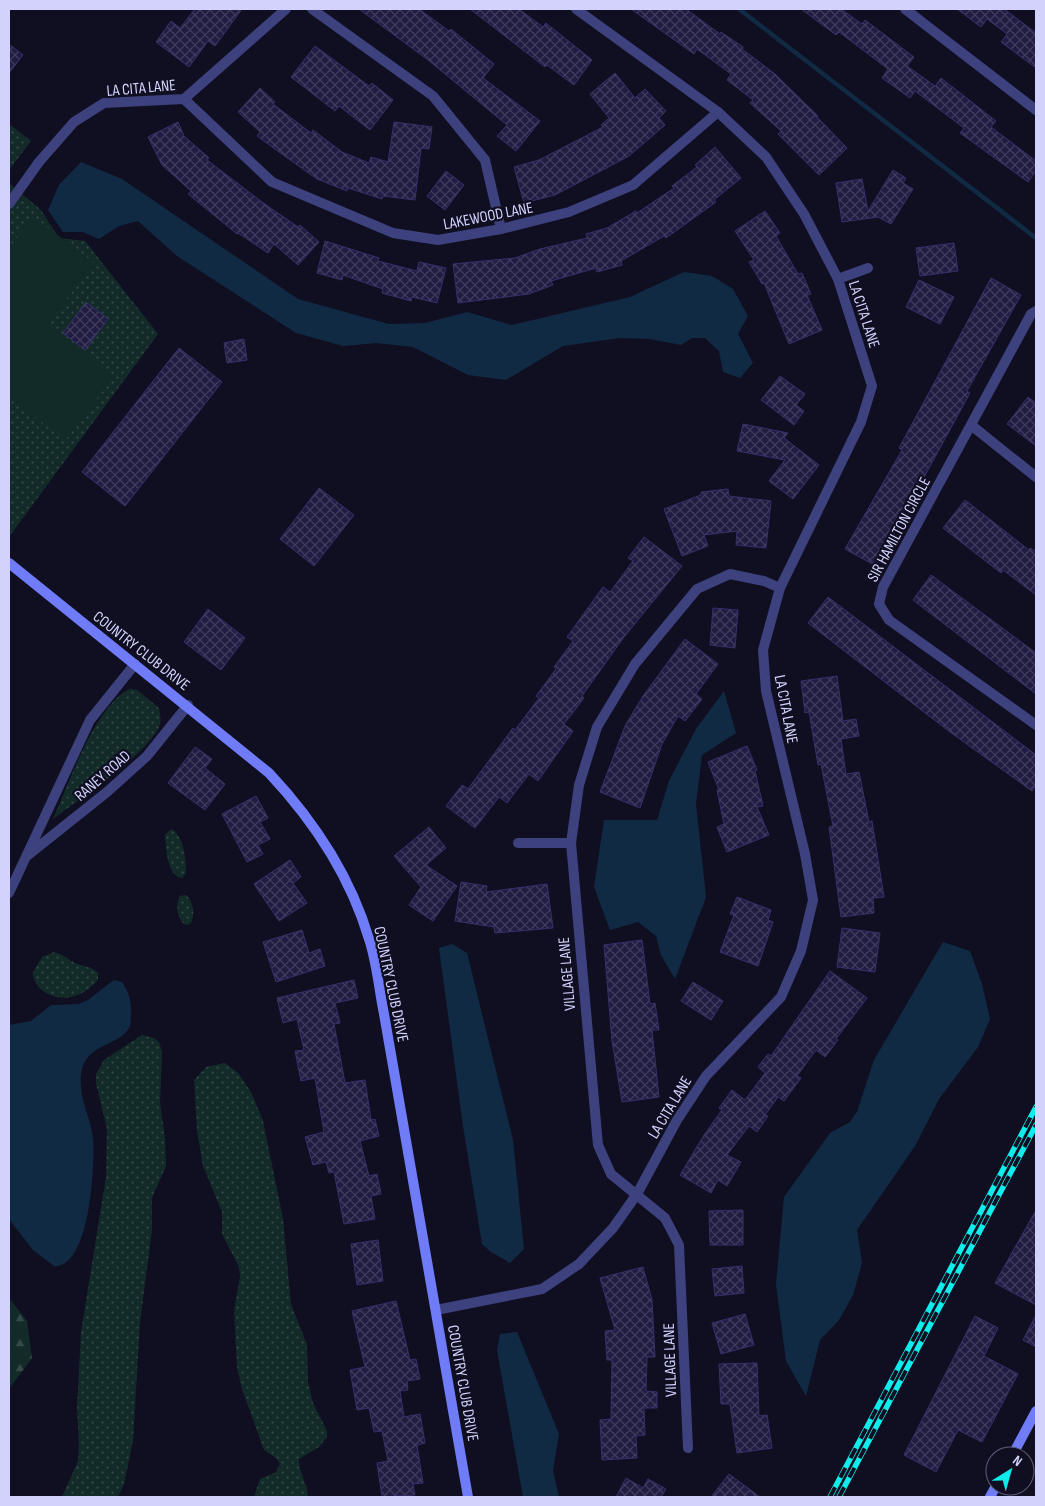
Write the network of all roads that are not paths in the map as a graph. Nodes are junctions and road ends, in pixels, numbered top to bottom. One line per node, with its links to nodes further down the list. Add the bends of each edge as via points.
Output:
1 (286, 9): 5 (street, LA CITA LANE)
2 (312, 9): 9 (street, via 433,96 485,160)
3 (576, 9): 7 (street, LA CITA LANE)
4 (905, 9): 6 (street)
5 (184, 99): 8 (street, LA CITA LANE, via 104,103 74,122 39,162); 9 (street, LAKEWOOD LANE, via 272,182 393,233 438,240)
6 (1036, 110)
7 (718, 112): 9 (street, LAKEWOOD LANE, via 633,184 569,212); 11 (street, LA CITA LANE, via 766,157 804,214)
8 (9, 204)
9 (501, 229)
10 (868, 268): 11 (street)
11 (838, 279): 16 (street, LA CITA LANE, via 872,386 861,422)
12 (1036, 311): 13 (street, SIR HAMILTON CIRCLE, via 1031,314)
13 (971, 425): 14 (street); 19 (street, SIR HAMILTON CIRCLE, via 883,587 879,604 889,620)
14 (1036, 477)
15 (9, 564): 17 (street, COUNTRY CLUB DRIVE)
16 (780, 588): 21 (street, VILLAGE LANE, via 730,574 697,589 635,664 597,727 579,785); 24 (street, LA CITA LANE, via 763,650 766,691 805,854 813,900 807,926 801,951 781,997 706,1076 677,1120)
17 (135, 664): 18 (street, COUNTRY CLUB DRIVE); 22 (street, RANEY ROAD, via 90,720)
18 (188, 705): 22 (street, RANEY ROAD, via 147,756 108,792); 25 (street, COUNTRY CLUB DRIVE, via 270,773 299,805 350,888 370,940)
19 (1036, 724)
20 (518, 843): 21 (street)
21 (571, 843): 24 (street, VILLAGE LANE, via 598,1145 611,1174)
22 (25, 857): 23 (street, RANEY ROAD)
23 (9, 893)
24 (637, 1194): 25 (street, LA CITA LANE, via 613,1228 579,1264 542,1289); 28 (street, VILLAGE LANE, via 665,1218 679,1245)
25 (436, 1310): 29 (street, COUNTRY CLUB DRIVE)
26 (1036, 1411): 27 (street)
27 (1017, 1446)
28 (688, 1448)
29 (468, 1497)

